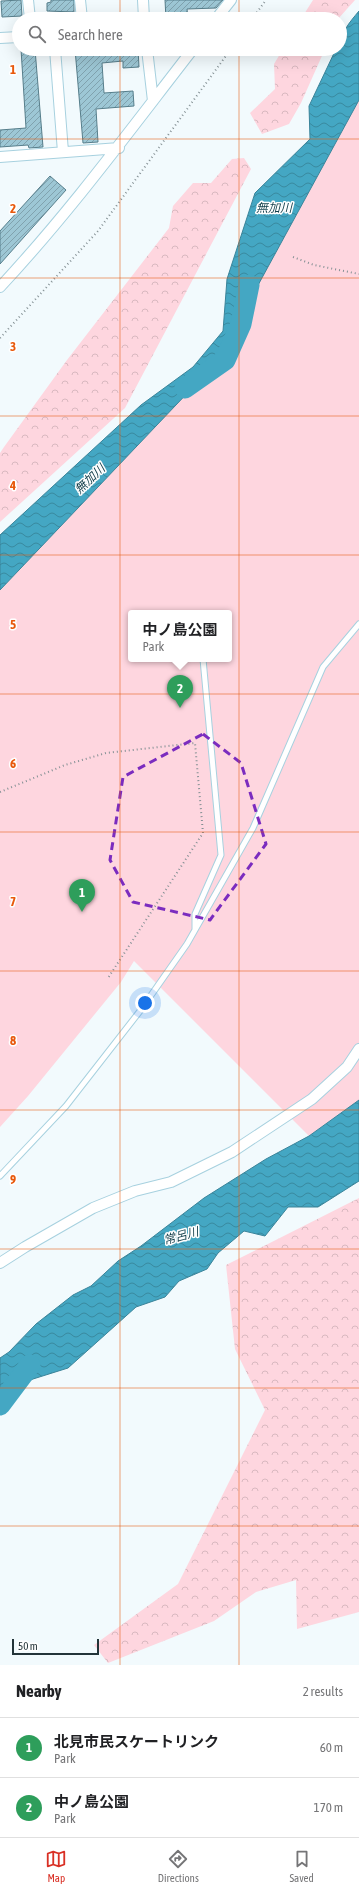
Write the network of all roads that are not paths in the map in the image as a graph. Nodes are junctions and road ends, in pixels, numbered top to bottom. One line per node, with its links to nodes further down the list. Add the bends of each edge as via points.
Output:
1 (28, 0): 5 (street)
2 (80, 0): 6 (street)
3 (143, 0): 7 (street)
4 (231, 0): 8 (street)
5 (29, 12)
6 (81, 12)
7 (144, 12)
8 (222, 12)
9 (12, 37): 10 (street)
10 (0, 38)
11 (56, 56): 16 (street)
12 (148, 56): 14 (street)
13 (188, 56): 14 (street)
14 (153, 101): 15 (street)
15 (119, 148): 16 (street); 18 (street, via 38,247)
16 (63, 152): 17 (street)
17 (0, 157)
18 (0, 287)
19 (359, 624): 21 (lane, via 323,667 253,828)
20 (203, 662): 21 (lane, via 221,855 196,914)
21 (195, 930): 23 (lane, via 140,1011 66,1106)
22 (359, 1049): 24 (street, via 347,1067 312,1099 232,1152 171,1182 135,1191 92,1208)
23 (0, 1176)
24 (0, 1263)

